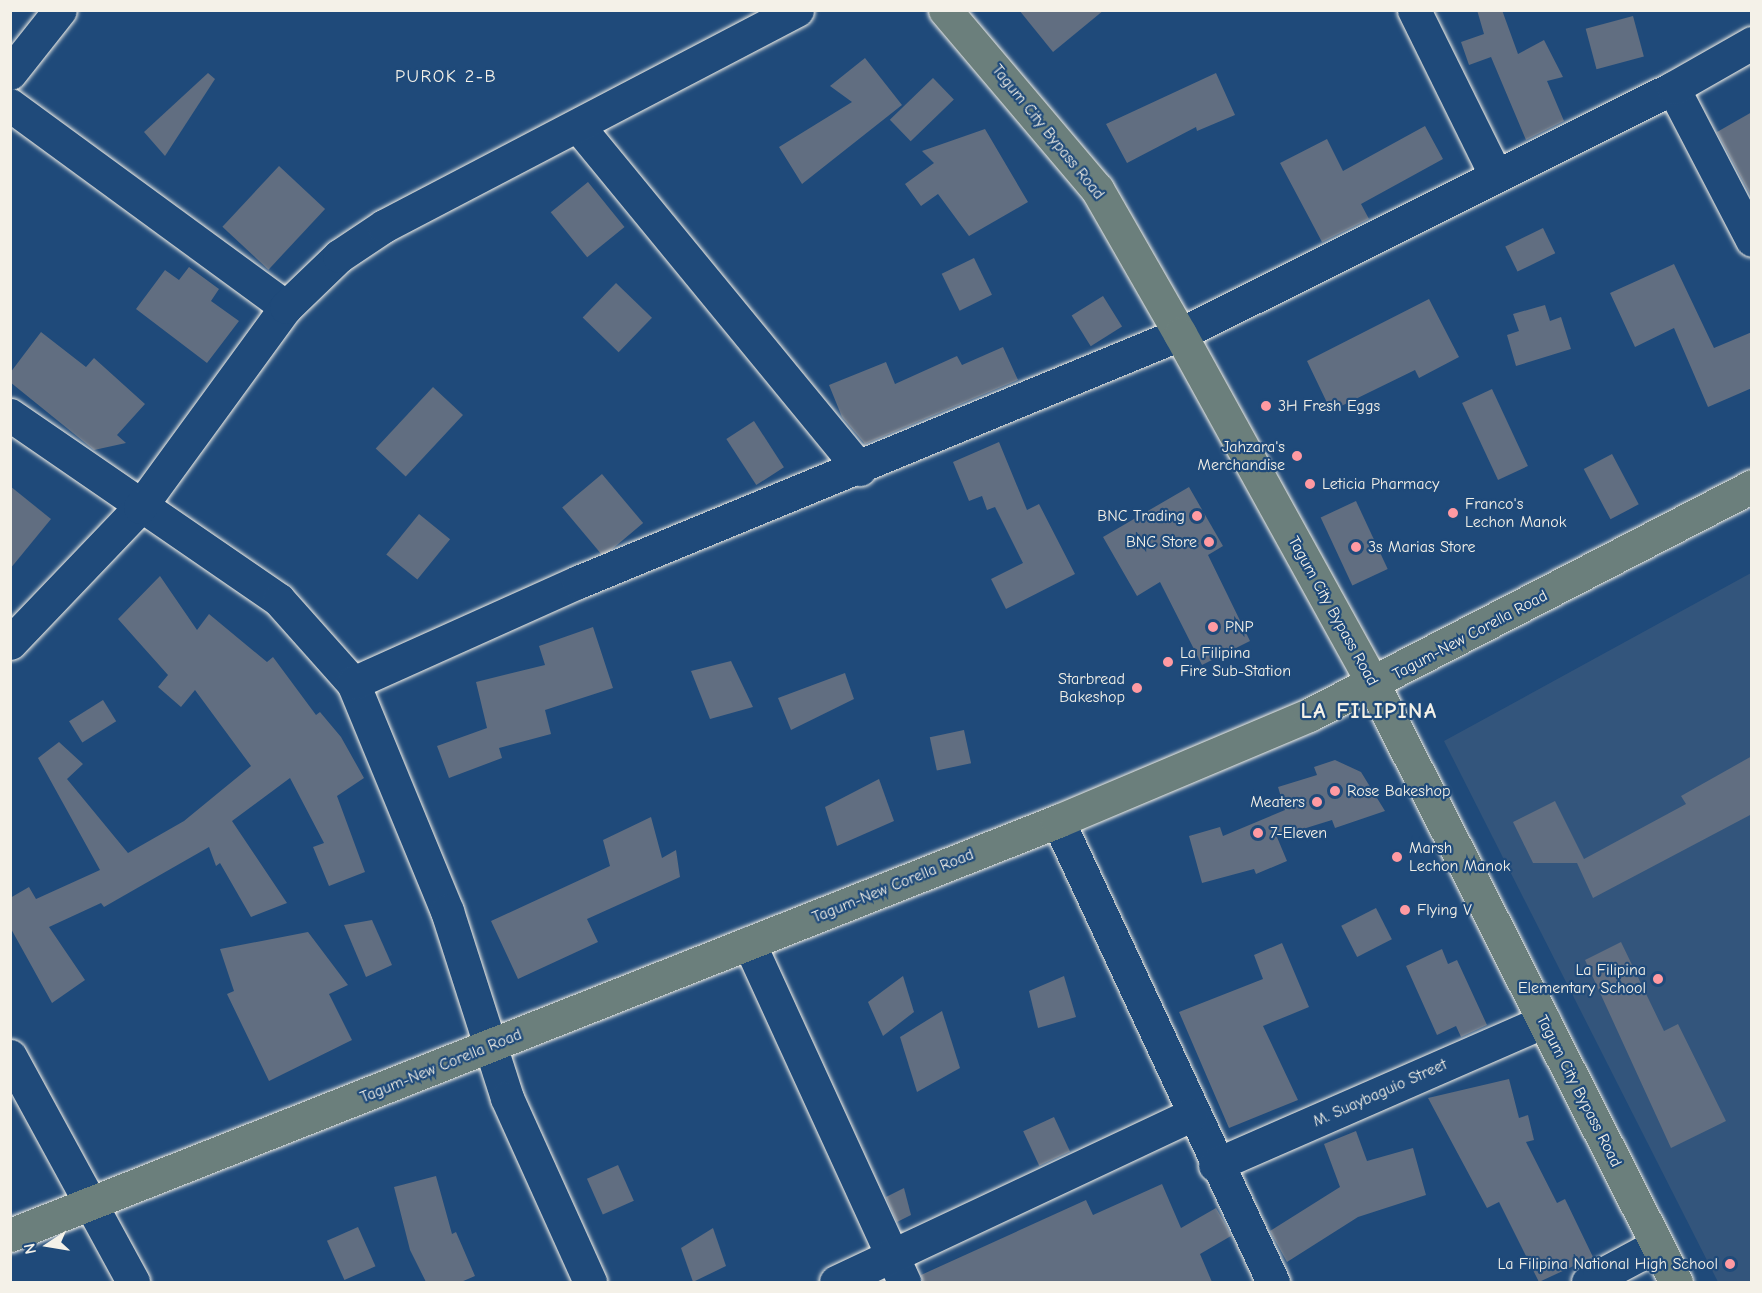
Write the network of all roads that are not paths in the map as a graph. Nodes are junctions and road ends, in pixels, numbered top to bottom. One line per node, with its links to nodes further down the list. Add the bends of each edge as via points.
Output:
1 (60, 10): 6 (street)
2 (797, 10): 9 (street)
3 (945, 10): 13 (main road, Tagum City Bypass Road, via 1097,189)
4 (1414, 10): 10 (street)
5 (1752, 43): 7 (street)
6 (10, 73)
7 (1673, 87): 10 (street); 11 (street)
8 (10, 105): 12 (street)
9 (578, 126): 12 (street, via 384,226 339,256); 15 (street)
10 (1495, 174): 13 (street)
11 (1752, 240)
12 (286, 307): 17 (street)
13 (1180, 334): 15 (street); 20 (main road, Tagum City Bypass Road)
14 (10, 415): 17 (street)
15 (860, 469): 19 (street, via 578,582)
16 (1752, 486): 20 (main road, Tagum-New Corella Road)
17 (140, 507): 18 (street); 19 (street, via 279,600)
18 (10, 643)
19 (352, 683): 24 (street, via 447,911)
20 (1374, 686): 21 (main road, Tagum-New Corella Road); 23 (main road, Tagum City Bypass Road)
21 (1058, 821): 22 (main road, Tagum-New Corella Road); 26 (street)
22 (749, 943): 24 (main road, Tagum-New Corella Road); 31 (street)
23 (1544, 1021): 27 (street, M. Suaybaguio Street); 30 (main road, Tagum City Bypass Road)
24 (490, 1046): 28 (main road, Tagum-New Corella Road); 33 (street, via 540,1180)
25 (10, 1056): 28 (street)
26 (1191, 1115): 27 (street); 31 (street)
27 (1215, 1165): 35 (street)
28 (87, 1206): 29 (main road, Tagum-New Corella Road); 32 (street)
29 (10, 1235)
30 (1657, 1245): 36 (street); 37 (main road, Tagum City Bypass Road)
31 (898, 1270): 34 (street)
32 (133, 1282)
33 (590, 1282)
34 (836, 1282)
35 (1274, 1282)
36 (1588, 1282)
37 (1676, 1282)

